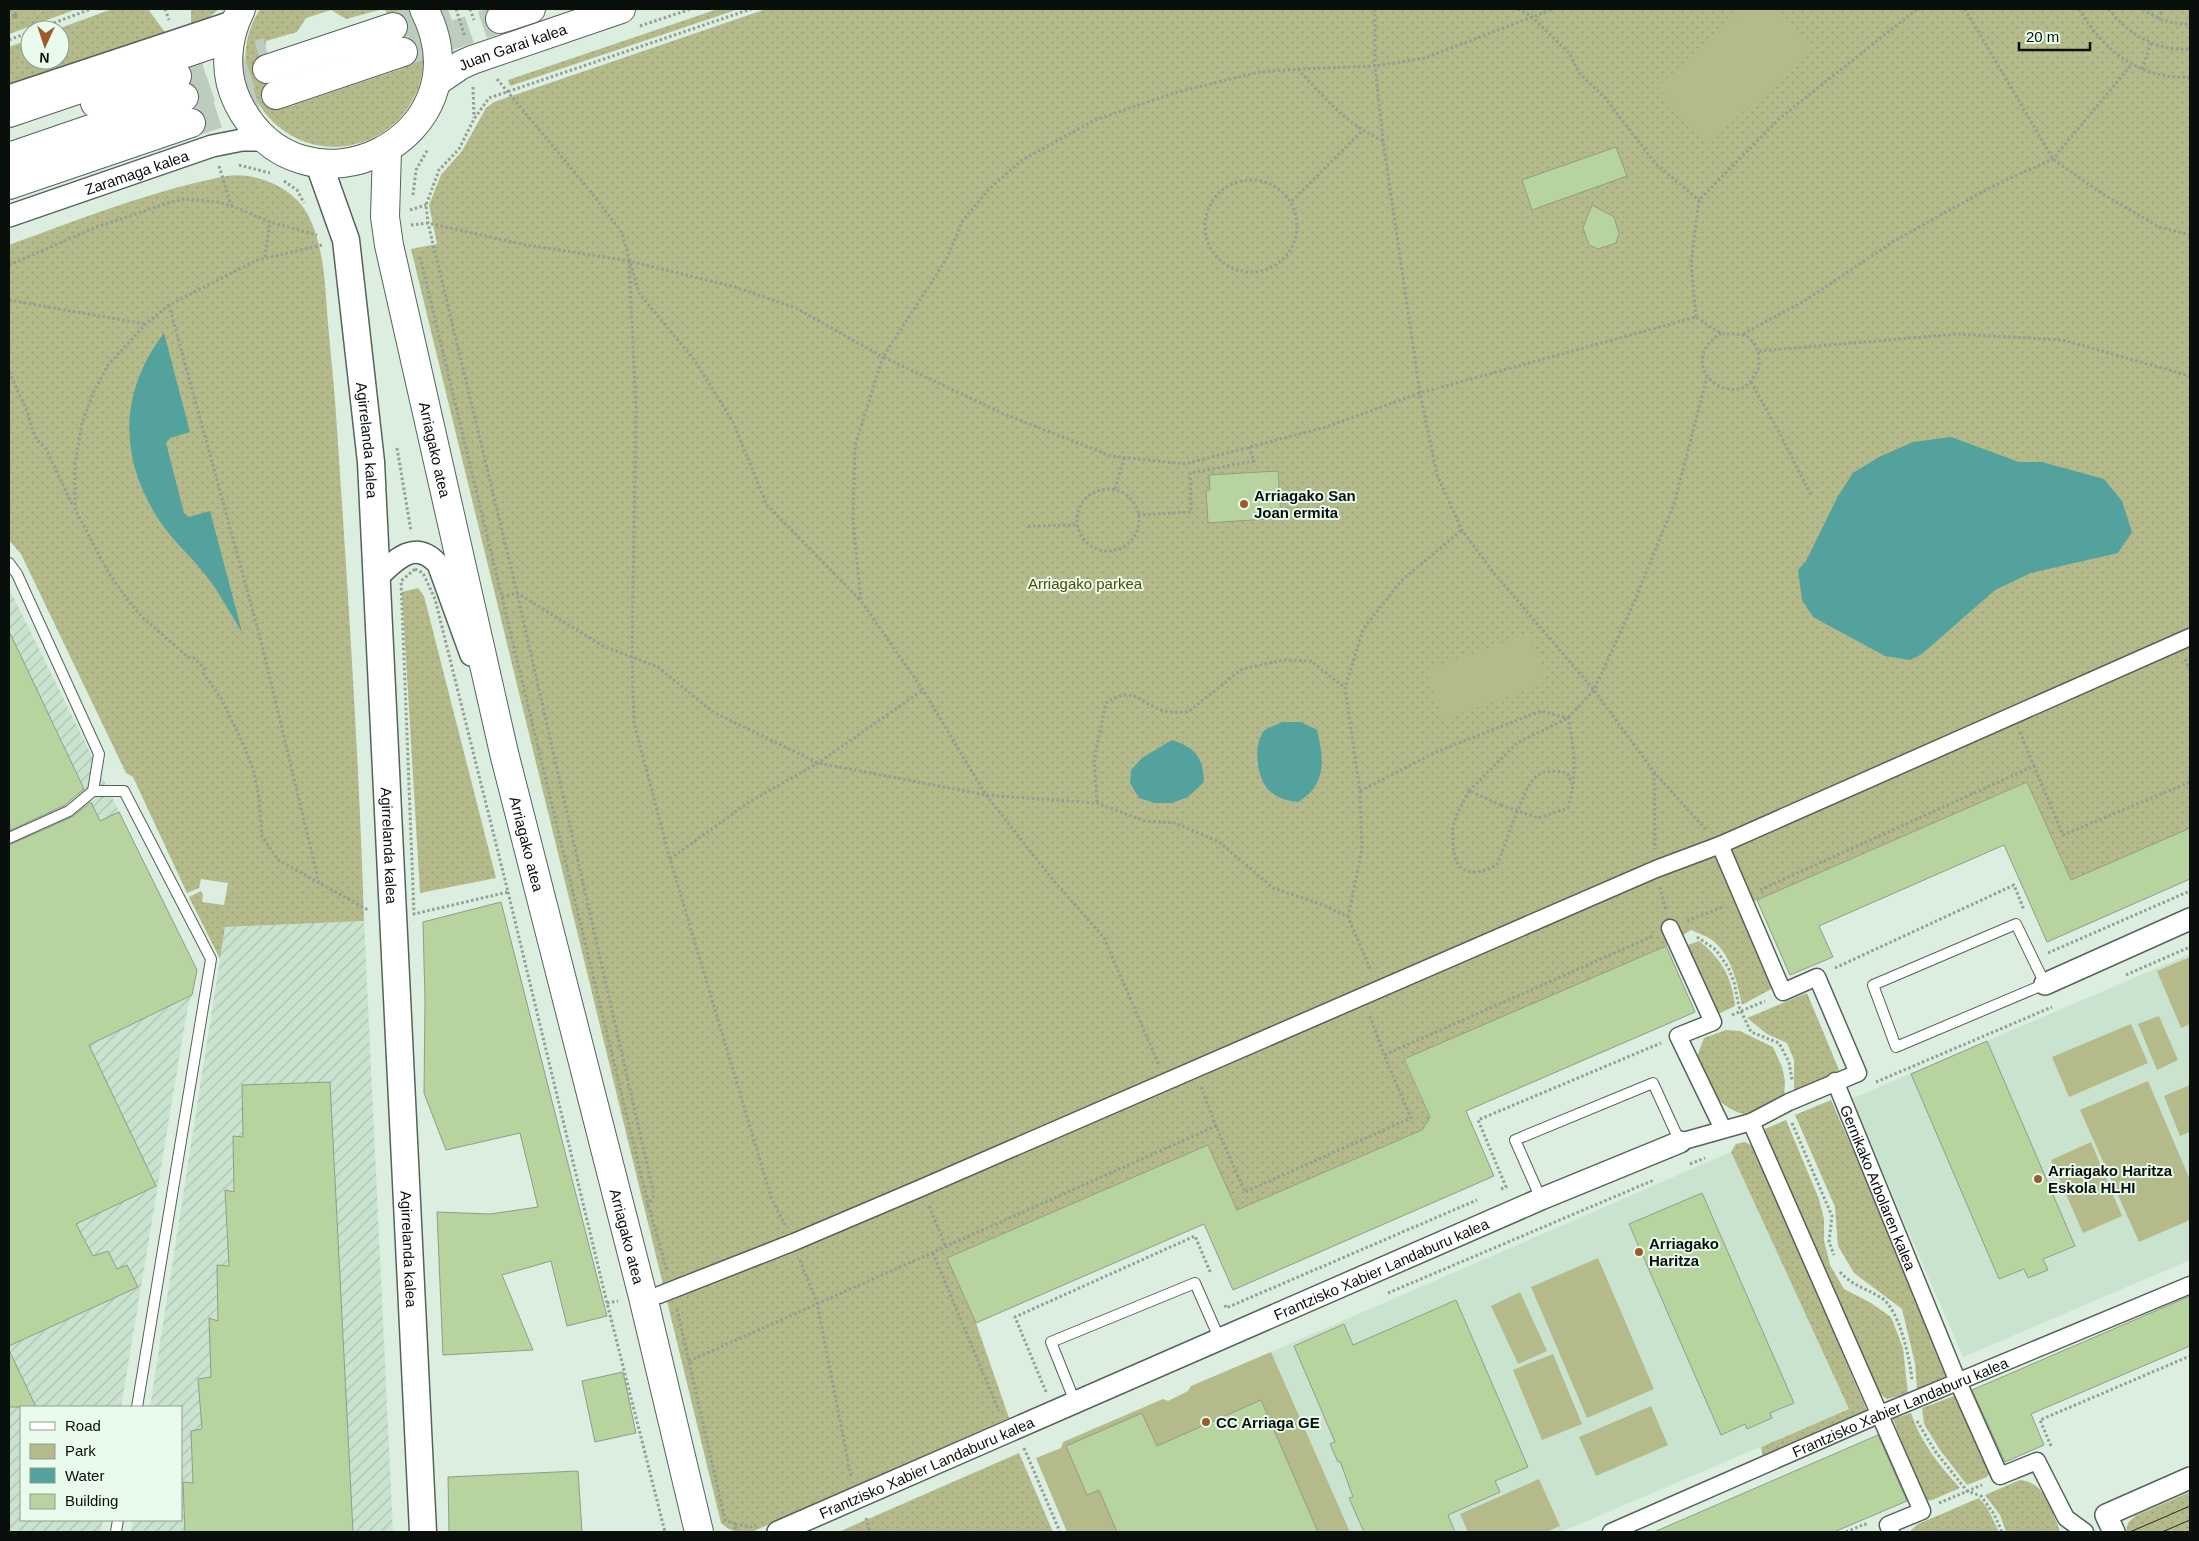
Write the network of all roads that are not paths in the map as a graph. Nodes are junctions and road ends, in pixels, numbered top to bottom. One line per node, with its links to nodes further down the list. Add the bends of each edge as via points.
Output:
1 (424, 9): 7 (main road, via 433,26 438,54)
2 (531, 9): 4 (main road, Juan Garai kalea)
3 (628, 18): 7 (main road, Juan Garai kalea, via 489,65 461,64)
4 (500, 19)
5 (235, 22): 9 (street); 10 (main road); 13 (main road, via 228,66 233,94 246,120)
6 (267, 60): 8 (main road, via 299,46 389,38)
7 (436, 82): 14 (main road, via 426,109 410,132)
8 (276, 94)
9 (9, 96)
10 (9, 113)
11 (191, 123): 17 (main road, Zaramaga kalea)
12 (9, 131): 15 (main road, via 180,87)
13 (266, 140): 16 (main road, via 282,152); 18 (street, Zaramaga kalea, via 234,141 212,146)
14 (387, 150): 16 (main road, via 354,162); 22 (main road, Arriagako atea, via 386,224)
15 (9, 156)
16 (319, 164): 20 (street, Agirrelanda kalea, via 346,240 371,462)
17 (9, 185)
18 (9, 216)
19 (9, 563): 23 (lane, via 17,574 99,754)
20 (378, 578): 22 (street, via 400,556 413,553 430,556 438,564); 42 (street, Agirrelanda kalea)
21 (2190, 637): 25 (street)
22 (498, 730): 43 (main road, Arriagako atea)
23 (93, 791): 24 (lane, via 69,811); 39 (lane, via 124,791 211,959)
24 (9, 838)
25 (1720, 845): 29 (street, via 1783,992 1817,977 1858,1072); 35 (street, via 1656,869 794,1242)
26 (2190, 919): 28 (street)
27 (1670, 928): 31 (street, via 1713,1022 1678,1036)
28 (2045, 984): 28 (lane, via 2016,924 1873,985 1896,1047)
29 (1835, 1081): 30 (street, Frantzisko Xabier Landaburu kalea); 37 (street, Gernikako Arbolaren kalea)
30 (1751, 1122): 31 (street, Frantzisko Xabier Landaburu kalea); 40 (street)
31 (1723, 1129): 32 (street, Frantzisko Xabier Landaburu kalea)
32 (1680, 1142): 33 (street, Frantzisko Xabier Landaburu kalea); 33 (lane, via 1652,1083 1515,1140)
33 (1540, 1200): 36 (street, Frantzisko Xabier Landaburu kalea)
34 (2190, 1285): 37 (street, Frantzisko Xabier Landaburu kalea)
35 (666, 1293)
36 (1220, 1340): 38 (street, Frantzisko Xabier Landaburu kalea); 38 (lane, via 1195,1283 1051,1342)
37 (1958, 1382): 40 (street, Frantzisko Xabier Landaburu kalea); 47 (street, Gernikako Arbolaren kalea, via 2000,1476 2037,1461 2066,1518)
38 (1075, 1402): 44 (street, Frantzisko Xabier Landaburu kalea)
39 (137, 1406)
40 (1878, 1415): 45 (street, Frantzisko Xabier Landaburu kalea); 46 (street, via 1922,1510 1888,1525)
41 (2190, 1478): 48 (street, via 2106,1515)
42 (423, 1532)
43 (699, 1532)
44 (778, 1532)
45 (1612, 1532)
46 (1891, 1532)
47 (2085, 1532)
48 (2114, 1532)

